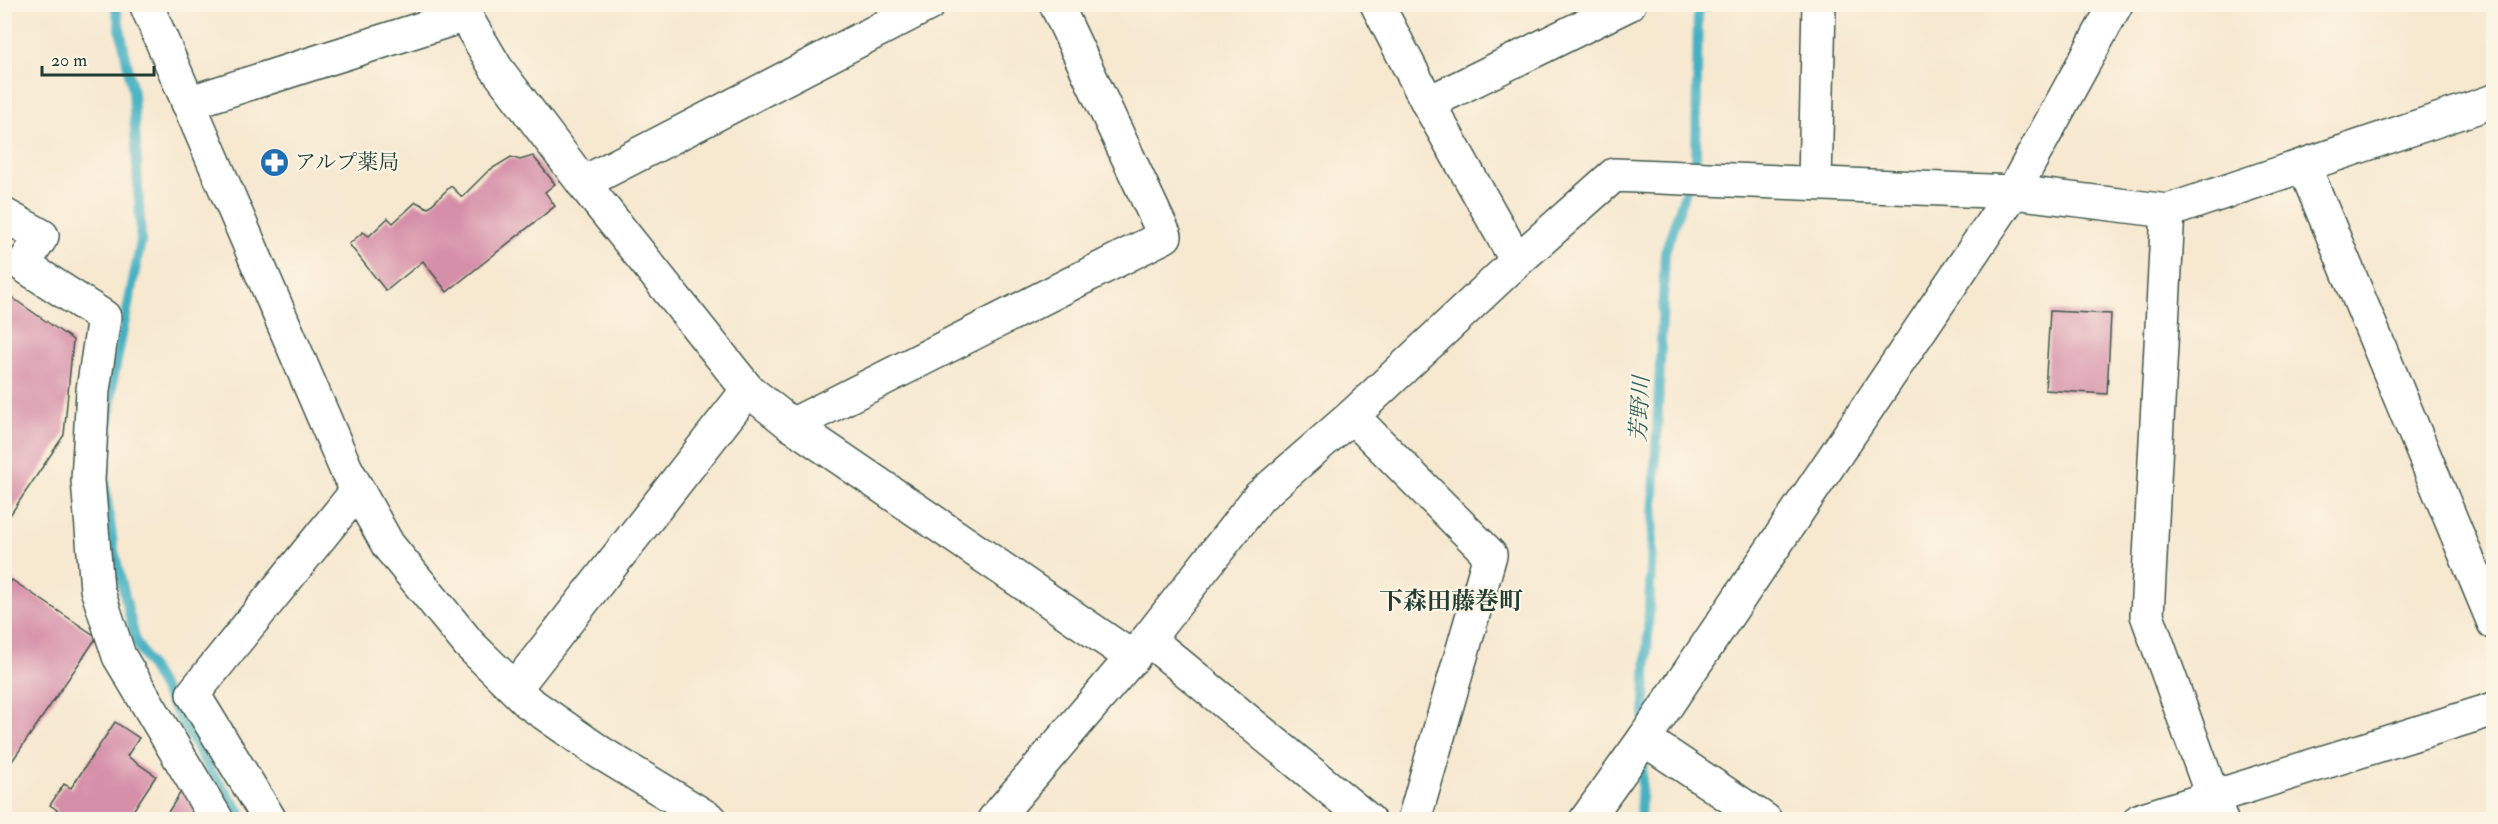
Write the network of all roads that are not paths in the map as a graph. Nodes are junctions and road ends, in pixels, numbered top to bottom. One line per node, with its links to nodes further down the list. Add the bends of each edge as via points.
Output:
1 (146, 4): 11 (street)
2 (929, 4): 9 (street)
3 (1056, 4): 22 (street, via 1165,236)
4 (1377, 4): 12 (street)
5 (1629, 4): 12 (street)
6 (1819, 4): 14 (street)
7 (2116, 4): 16 (street)
8 (461, 10): 11 (street); 15 (street, via 496,68)
9 (879, 16): 15 (street)
10 (2493, 101): 13 (street)
11 (188, 103): 23 (street)
12 (1428, 104): 19 (street)
13 (2304, 166): 17 (street); 24 (street)
14 (1815, 182): 16 (street); 19 (street, via 1614,175)
15 (583, 183): 20 (street)
16 (2013, 192): 17 (street); 28 (street)
17 (2168, 212): 29 (street, via 2147,615)
18 (4, 215): 31 (street, via 42,236 23,265 104,317 93,390 88,480 96,589 119,656)
19 (1517, 261): 21 (street)
20 (748, 390): 22 (street); 26 (street)
21 (1352, 416): 25 (street, via 1259,497); 35 (street, via 1490,555)
22 (792, 425): 25 (street)
23 (358, 490): 26 (street, via 388,545 424,591 469,644); 32 (street, via 193,694)
24 (2493, 623)
25 (1140, 649): 33 (street); 34 (street)
26 (514, 688): 30 (street, via 528,702)
27 (2493, 709): 29 (street)
28 (1644, 739): 36 (street); 37 (street)
29 (2217, 808): 38 (street)
30 (691, 814)
31 (217, 819)
32 (270, 819)
33 (994, 819)
34 (1368, 819)
35 (1414, 819)
36 (1586, 819)
37 (1765, 819)
38 (2140, 819)

